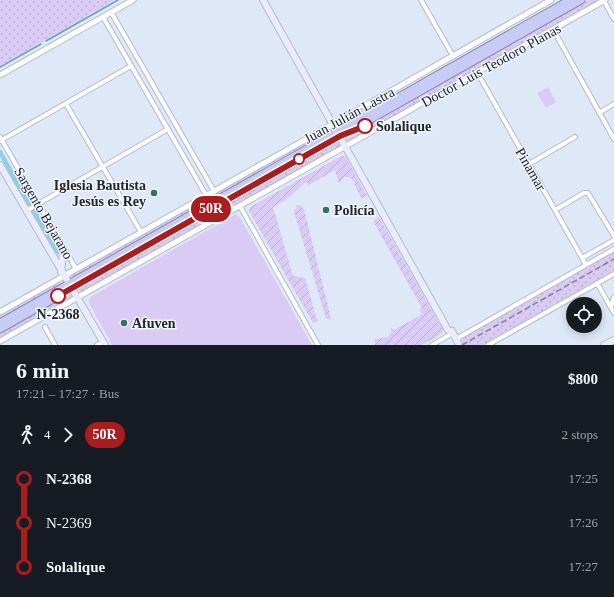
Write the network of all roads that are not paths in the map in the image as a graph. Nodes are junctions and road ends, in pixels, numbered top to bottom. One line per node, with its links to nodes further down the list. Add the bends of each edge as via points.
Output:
1 (133, 0): 8 (street)
2 (263, 0): 21 (main road)
3 (421, 0): 12 (street)
4 (551, 0): 12 (street, Juan Julián Lastra)
5 (570, 0): 16 (highway)
6 (581, 0): 23 (highway)
7 (604, 0): 10 (street); 11 (street, Doctor Luis Teodoro Planas)
8 (111, 12): 9 (street); 31 (street)
9 (103, 17): 13 (street); 15 (street)
10 (614, 19)
11 (553, 30): 14 (street, Doctor Luis Teodoro Planas); 19 (street)
12 (453, 56): 20 (street, Juan Julián Lastra)
13 (131, 66): 17 (street); 22 (street)
14 (477, 72): 27 (street, Doctor Luis Teodoro Planas); 28 (street, Pinamar)
15 (0, 75)
16 (394, 100): 20 (highway); 23 (highway)
17 (66, 104): 25 (street); 30 (street)
18 (614, 104): 19 (street)
19 (599, 113): 26 (street)
20 (347, 116): 21 (street, Juan Julián Lastra)
21 (333, 124): 23 (main road); 31 (street, Juan Julián Lastra)
22 (168, 129): 30 (street); 32 (street)
23 (339, 134): 27 (main road); 48 (highway)
24 (575, 137): 28 (street)
25 (1, 139): 33 (street, Sargento Bejarano)
26 (614, 139)
27 (346, 146): 34 (street, Doctor Luis Teodoro Planas); 57 (main road, via 448,330)
28 (529, 164): 36 (street, Pinamar)
29 (0, 165): 35 (main road, Sargento Bejarano)
30 (103, 167): 33 (street); 37 (street)
31 (214, 191): 32 (street, Juan Julián Lastra)
32 (206, 196): 37 (street, Juan Julián Lastra)
33 (38, 204): 35 (street); 40 (street, Sargento Bejarano)
34 (240, 206): 50 (street, Doctor Luis Teodoro Planas); 62 (street)
35 (26, 210): 45 (main road, Sargento Bejarano)
36 (555, 210): 38 (street, via 588,193); 42 (street, Pinamar)
37 (141, 232): 44 (street, Juan Julián Lastra)
38 (614, 236)
39 (614, 240): 42 (street)
40 (60, 242): 44 (street, Sargento Bejarano); 45 (main road, via 63,253)
41 (614, 249): 43 (street)
42 (582, 258): 43 (street, Pinamar)
43 (586, 265): 57 (street)
44 (76, 269): 45 (street, Juan Julián Lastra)
45 (62, 274): 48 (main road, Sargento Bejarano); 52 (street, Juan Julián Lastra)
46 (614, 274): 47 (street)
47 (597, 283): 51 (street); 65 (street)
48 (70, 286): 50 (main road, Sargento Bejarano); 54 (highway); 56 (highway)
49 (614, 296): 51 (street)
50 (78, 298): 59 (street, Doctor Luis Teodoro Planas); 60 (main road, Sargento Bejarano)
51 (611, 308): 53 (street)
52 (0, 312)
53 (614, 313)
54 (0, 323)
55 (45, 327): 61 (street)
56 (0, 329)
57 (454, 336): 63 (street); 64 (main road)
58 (614, 340): 66 (main road)
59 (0, 341)
60 (102, 344)
61 (55, 345)
62 (318, 345)
63 (432, 345)
64 (459, 345)
65 (488, 345)
66 (604, 345)

